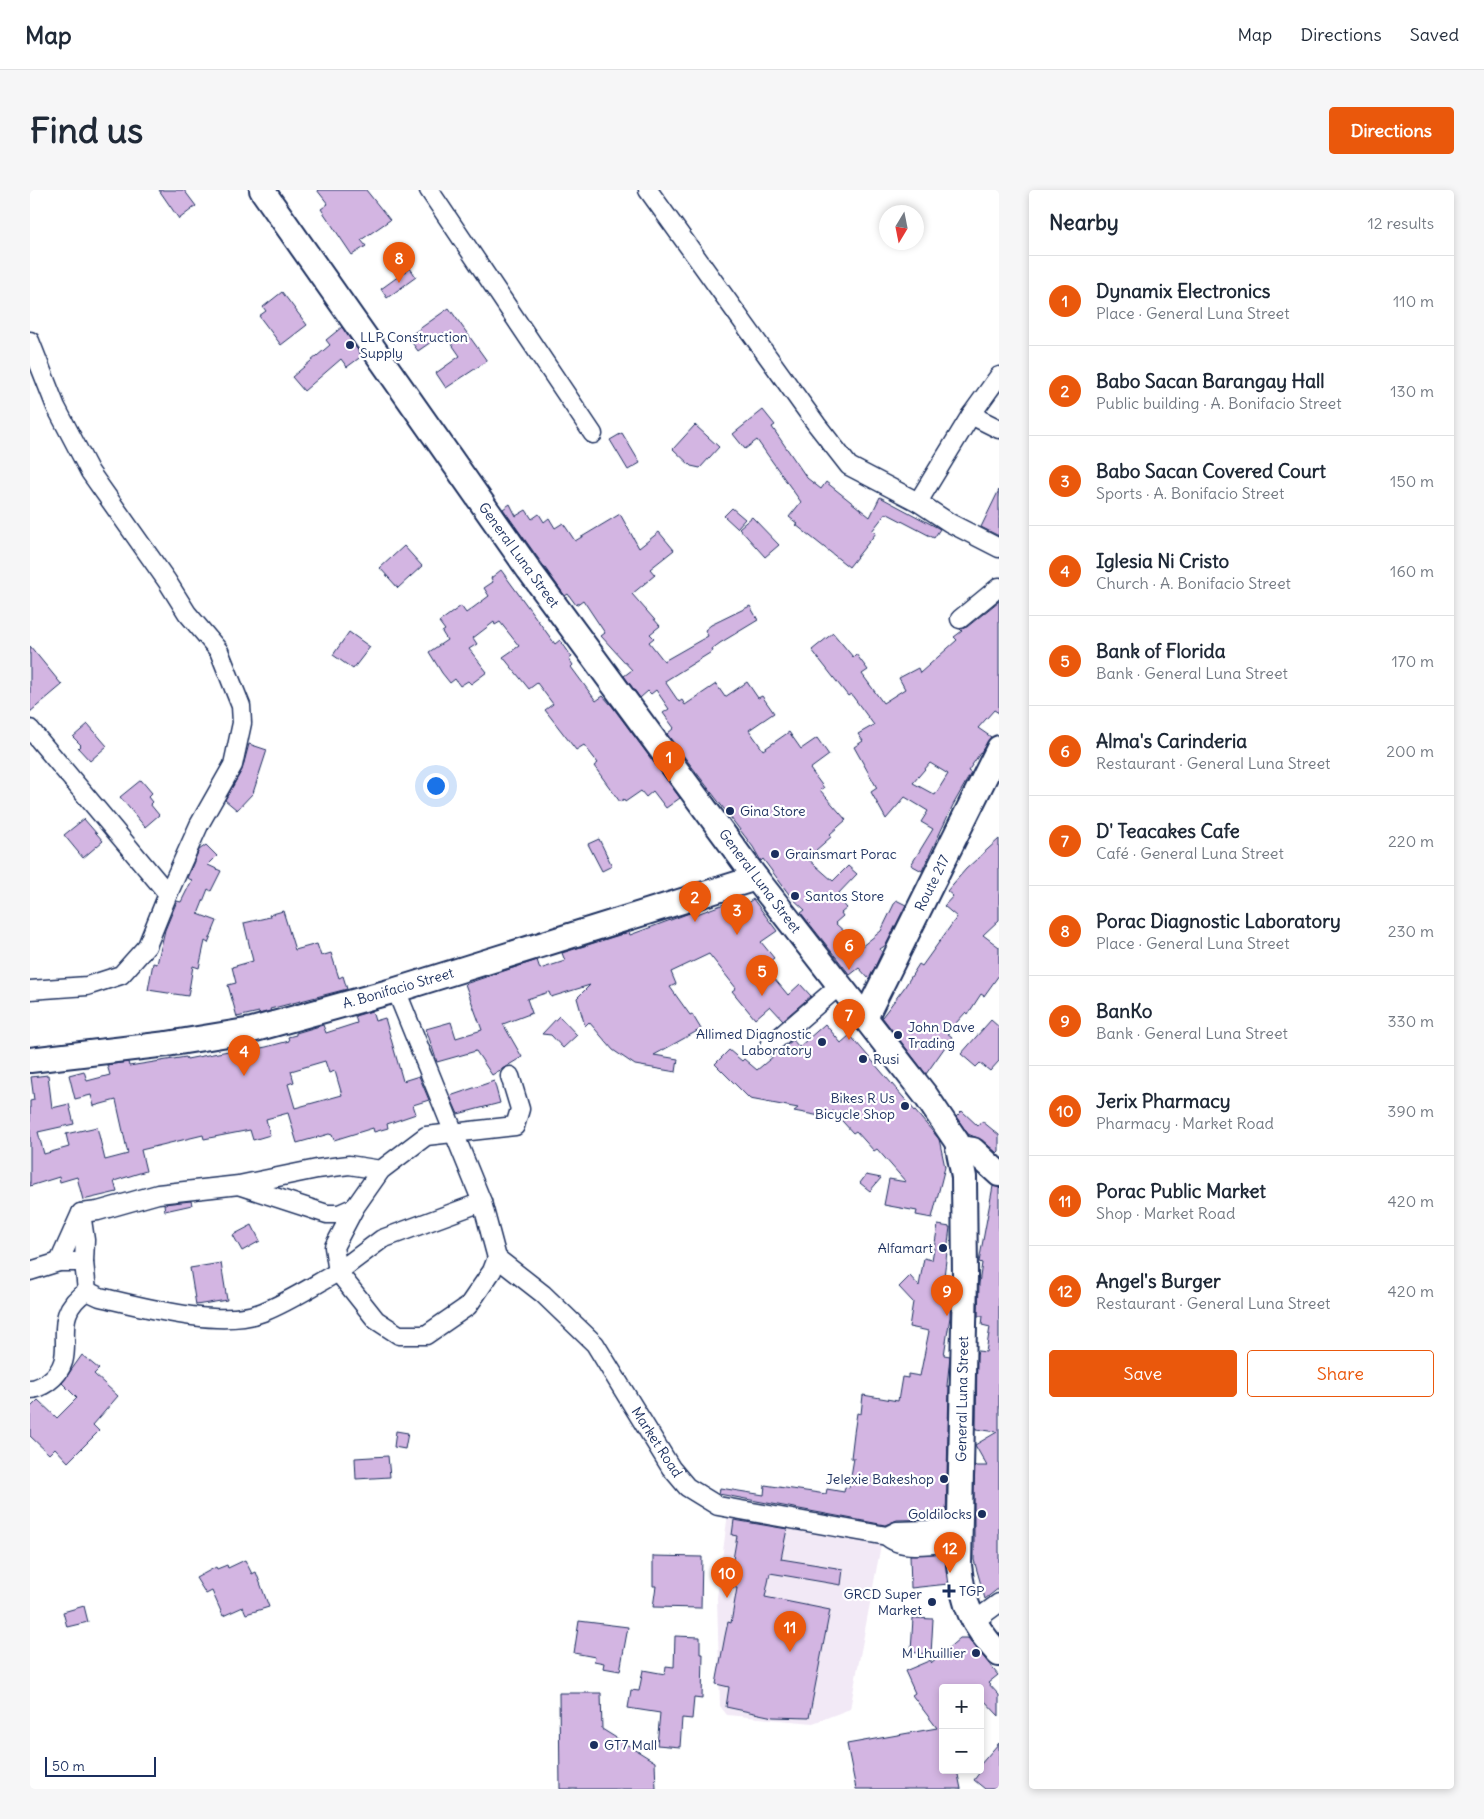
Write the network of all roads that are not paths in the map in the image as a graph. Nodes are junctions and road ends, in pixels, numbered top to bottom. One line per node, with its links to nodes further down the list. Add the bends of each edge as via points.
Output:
1 (262, 190): 15 (main road, General Luna Street, via 529,570)
2 (429, 190): 8 (street)
3 (648, 190): 9 (street, via 849,466)
4 (30, 341): 16 (street, via 56,407 90,472 187,613 219,651 241,706 242,723 233,765 199,825)
5 (999, 376): 6 (street)
6 (971, 415): 7 (street); 9 (street)
7 (999, 429)
8 (593, 434)
9 (918, 502): 10 (street)
10 (999, 548)
11 (999, 586): 12 (street)
12 (960, 619)
13 (30, 728): 16 (street)
14 (999, 748): 20 (main road, Route 217)
15 (756, 878): 17 (main road, General Luna Street); 19 (main road, A. Bonifacio Street)
16 (168, 894): 18 (street, via 147,946 121,975 86,986)
17 (840, 986): 20 (main road, General Luna Street); 21 (street)
18 (30, 990)
19 (396, 990): 22 (main road, A. Bonifacio Street, via 252,1030); 24 (street)
20 (866, 1018): 25 (main road, General Luna Street, via 951,1130)
21 (769, 1046)
22 (30, 1060)
23 (510, 1076): 24 (street, via 520,1109 515,1126)
24 (455, 1132): 26 (street, via 426,1136); 29 (street)
25 (960, 1148): 27 (main road, via 973,1150); 39 (main road, General Luna Street, via 964,1177 965,1277)
26 (381, 1170): 28 (street, via 349,1165); 30 (street)
27 (999, 1174)
28 (239, 1185): 30 (street, via 327,1214 339,1214); 31 (street, via 158,1194)
29 (482, 1202): 32 (street); 36 (street, via 382,1239)
30 (355, 1207): 36 (street, via 334,1247)
31 (81, 1213): 33 (street); 34 (street)
32 (497, 1258): 36 (street, via 468,1306 426,1335 399,1335 376,1320); 39 (street, Market Road, via 543,1294 595,1344 671,1468 696,1493 718,1506 887,1536 897,1531)
33 (59, 1262): 34 (street); 35 (street)
34 (84, 1262): 37 (street)
35 (30, 1271)
36 (338, 1272): 37 (street, via 262,1312 231,1317 175,1313 100,1297)
37 (87, 1291): 38 (street, via 69,1307 62,1368 45,1384)
38 (30, 1389)
39 (959, 1535): 41 (main road, General Luna Street, via 961,1587)
40 (999, 1603): 41 (street)
41 (973, 1622): 42 (main road, General Luna Street)
42 (999, 1654)

